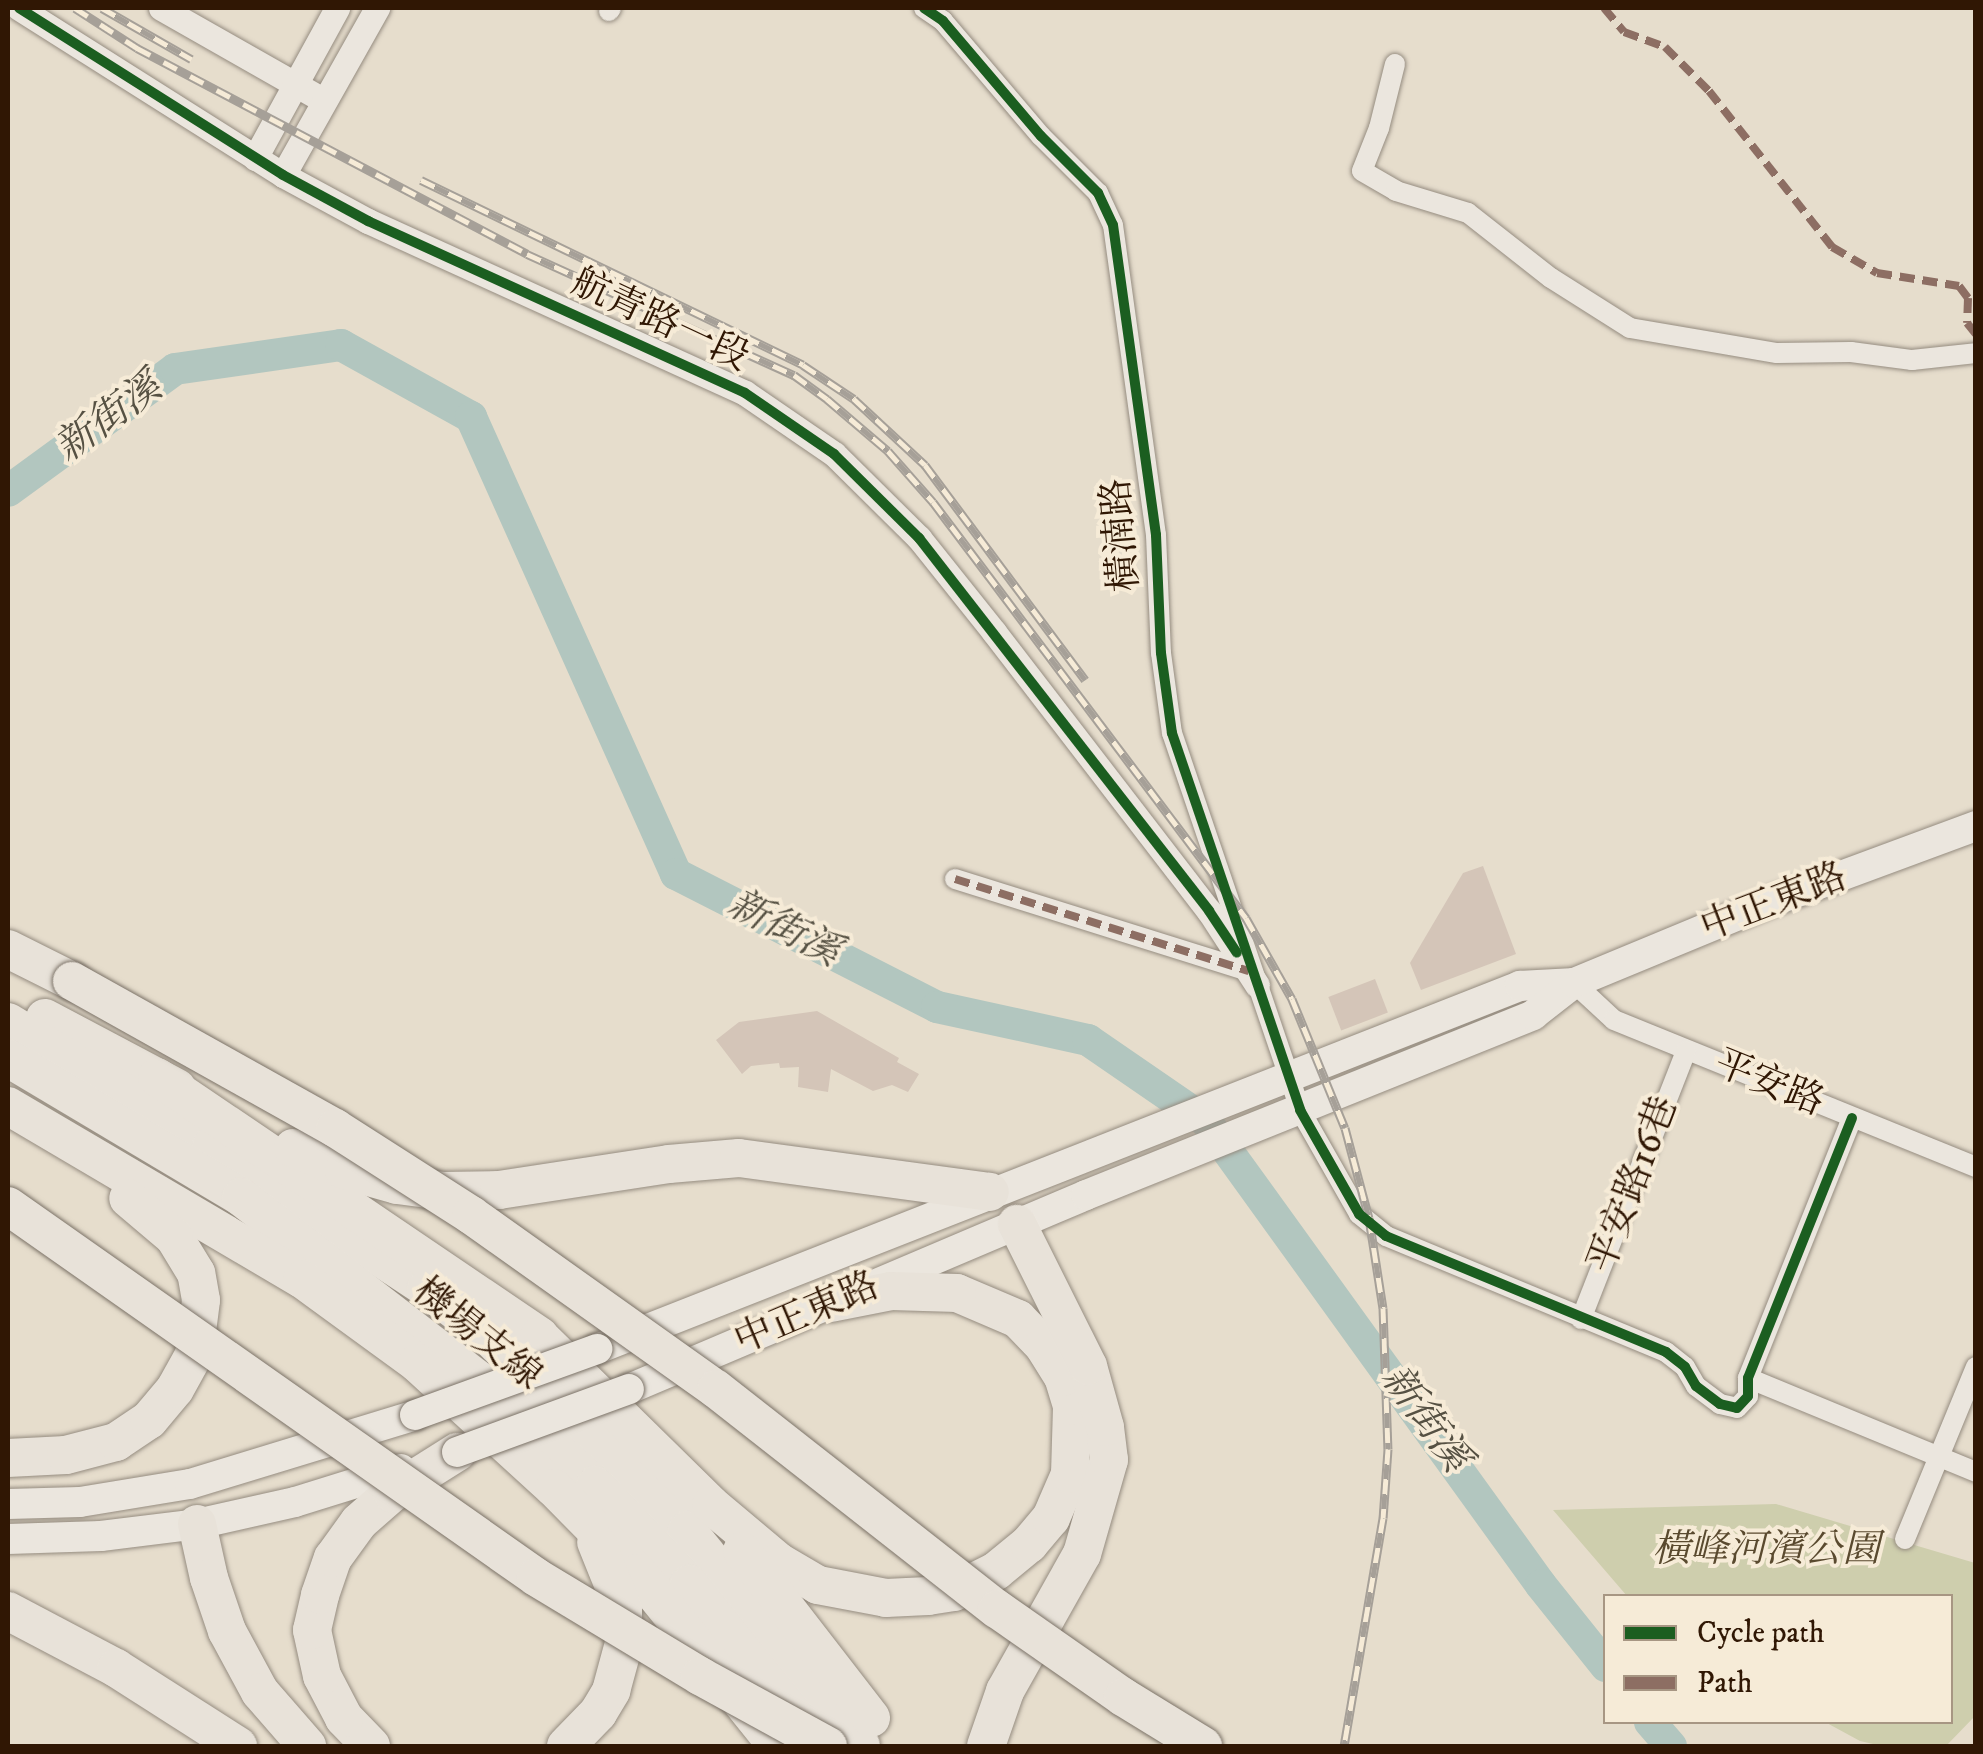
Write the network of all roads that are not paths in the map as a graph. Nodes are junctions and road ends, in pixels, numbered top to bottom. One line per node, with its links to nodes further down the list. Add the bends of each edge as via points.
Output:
1 (18, 8): 9 (street, 航青路一段)
2 (161, 8): 7 (street)
3 (338, 8): 7 (street)
4 (378, 8): 8 (street)
5 (924, 8): 15 (street, 橫湳路, via 1098,194 1113,225 1156,535 1172,733)
6 (1395, 64): 11 (street, via 1362,171 1396,192 1468,213 1630,328 1778,353 1912,360)
7 (296, 85): 8 (street); 9 (street)
8 (323, 100): 10 (street)
9 (255, 158): 10 (street, 航青路一段)
10 (284, 175): 15 (street, 航青路一段, via 368,221 744,393 834,454 918,538 994,632 1209,910)
11 (1976, 353)
12 (1976, 826): 16 (main road, 中正東路)
13 (955, 880): 15 (street)
14 (8, 949): 33 (highway, bridge, via 335,1128 472,1215)
15 (1253, 978): 22 (street, 橫湳路)
16 (1574, 982): 19 (street, 平安路, via 1614,1020); 22 (main road, 中正東路, via 1520,986); 24 (main road, 中正東路, via 1532,1015)
17 (8, 998): 21 (highway)
18 (8, 1022): 55 (highway, 機場支線, via 211,1146 487,1334 687,1530)
19 (1686, 1051): 25 (street, 平安路); 32 (street, 平安路16巷)
20 (8, 1058): 53 (highway, 機場支線, via 241,1197 486,1385 689,1584)
21 (157, 1077): 28 (highway, via 288,1146 397,1185 499,1190 739,1158); 39 (highway, via 539,1336)
22 (1274, 1081): 24 (street, 橫湳路); 28 (main road, 中正東路)
23 (8, 1106): 43 (highway, via 302,1279 417,1363)
24 (1287, 1116): 30 (main road, 中正東路); 32 (street, 橫湳路, via 1318,1146 1371,1227)
25 (1852, 1118): 27 (street, 平安路); 35 (street)
26 (8, 1123): 38 (highway, via 140,1206 174,1238 196,1273 202,1300 194,1355 149,1420 116,1442 66,1455)
27 (1976, 1167)
28 (995, 1190): 30 (main road); 41 (main road, 中正東路, bridge, via 597,1349 414,1415)
29 (8, 1206): 54 (highway, bridge, via 536,1576)
30 (1017, 1224): 31 (main road, 中正東路); 57 (highway, via 1088,1366 1109,1460 1082,1554 1005,1691)
31 (832, 1304): 33 (main road, 中正東路); 39 (highway, via 892,1291 957,1293 1018,1319 1043,1344 1072,1406 1074,1448 1051,1518 1029,1544 954,1592 886,1598 846,1592 778,1562)
32 (1581, 1319): 35 (street, 橫湳路, via 1666,1352 1720,1404 1737,1408 1748,1396)
33 (684, 1366): 36 (main road, 中正東路, bridge); 58 (highway, bridge, via 998,1609)
34 (1976, 1367): 37 (street)
35 (1748, 1378): 37 (street)
36 (457, 1452): 44 (main road, 中正東路); 50 (highway, via 359,1522 333,1558 320,1594 312,1630 322,1676 344,1718)
37 (1938, 1457): 40 (street); 46 (street)
38 (8, 1458)
39 (674, 1468): 56 (highway, via 865,1708)
40 (1976, 1472)
41 (190, 1484): 42 (main road, 中正東路, via 80,1502); 44 (main road)
42 (8, 1504)
43 (577, 1510): 51 (highway, via 615,1584 624,1643 611,1691); 52 (highway, via 638,1573)
44 (198, 1524): 45 (main road, 中正東路); 49 (highway, via 228,1631 260,1692)
45 (8, 1539)
46 (1905, 1539)
47 (8, 1611): 48 (highway, via 116,1668)
48 (238, 1746)
49 (307, 1746)
50 (371, 1746)
51 (566, 1746)
52 (778, 1746)
53 (820, 1746)
54 (828, 1746)
55 (861, 1746)
56 (887, 1746)
57 (986, 1746)
58 (1204, 1746)

